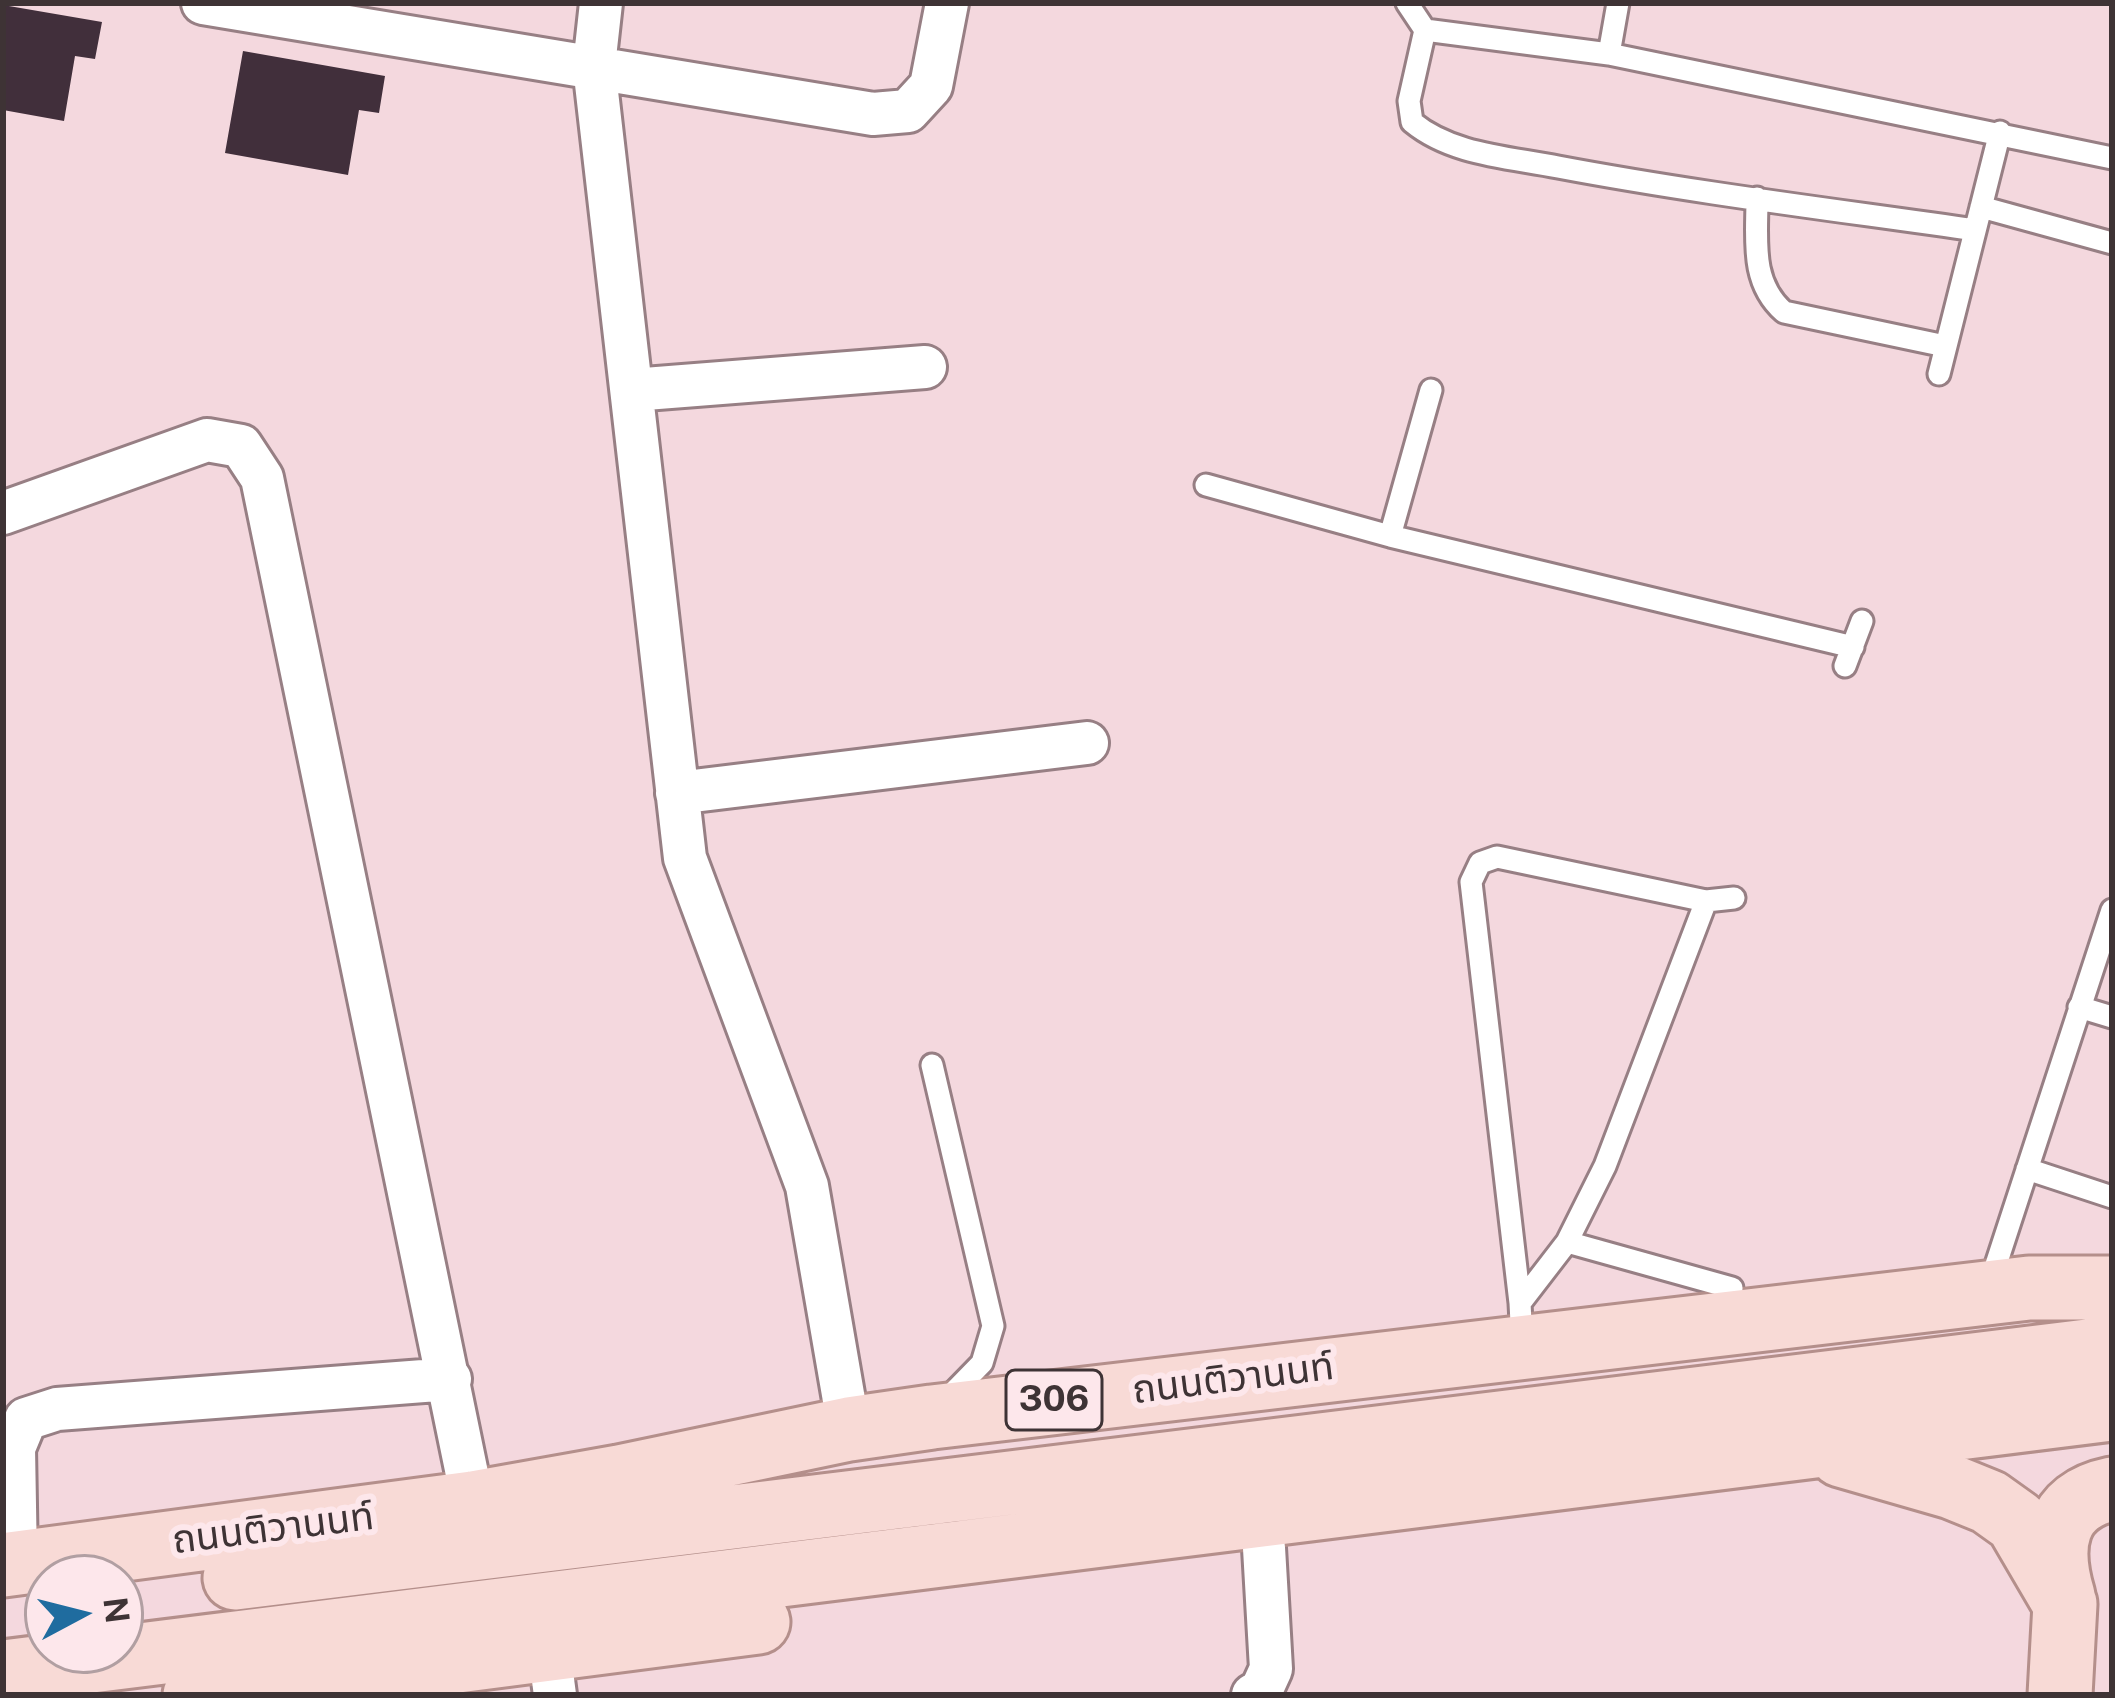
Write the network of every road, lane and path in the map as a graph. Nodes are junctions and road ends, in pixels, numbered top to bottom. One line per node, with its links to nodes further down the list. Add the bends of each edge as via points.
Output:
1 (203, 3): 8 (street)
2 (601, 3): 8 (street)
3 (947, 3): 8 (street, via 931,86 908,111 873,114)
4 (1408, 3): 6 (lane)
5 (1618, 3): 7 (lane)
6 (1425, 30): 7 (lane); 11 (lane, via 1409,101 1412,122 1433,139)
7 (1609, 54): 9 (lane)
8 (594, 66): 18 (street)
9 (2000, 132): 10 (lane); 12 (lane)
10 (2112, 158)
11 (1757, 199): 13 (lane); 15 (lane, via 1758,272 1784,312)
12 (1981, 207): 13 (lane); 14 (lane)
13 (1975, 230): 15 (lane)
14 (2112, 243)
15 (1945, 346): 17 (lane)
16 (925, 367): 18 (street)
17 (1939, 374)
18 (632, 390): 25 (street)
19 (1430, 390): 22 (lane)
20 (1206, 485): 22 (lane)
21 (3, 513): 40 (street, via 207,440 241,446 262,478)
22 (1390, 536): 23 (lane, via 1849,657)
23 (1862, 621)
24 (1087, 743): 25 (street)
25 (677, 794): 42 (street, via 685,858 807,1186)
26 (1734, 898): 27 (lane)
27 (1706, 901): 34 (lane, via 1629,1106); 38 (lane, via 1497,857 1480,863 1471,882)
28 (2112, 910): 29 (lane)
29 (2079, 1007): 30 (lane); 32 (lane)
30 (2112, 1017)
31 (932, 1065): 43 (lane, via 993,1326)
32 (2027, 1169): 33 (lane); 37 (lane)
33 (2112, 1197)
34 (1567, 1242): 35 (lane); 38 (lane)
35 (1732, 1288)
36 (2112, 1288): 37 (main road, ถนนติวานนท์ / 306)
37 (1986, 1294): 38 (main road, ถนนติวานนท์ / 306)
38 (1521, 1324): 43 (main road, ถนนติวานนท์ / 306)
39 (2112, 1347): 43 (main road, via 2042,1331); 48 (main road, ถนนติวานนท์ / 306)
40 (450, 1379): 47 (street); 50 (street, via 57,1408 26,1420 14,1448)
41 (2112, 1409): 44 (main road)
42 (849, 1429): 43 (main road, ถนนติวานนท์ / 306); 47 (main road, ถนนติวานนท์ / 306)
43 (951, 1432): 48 (main road, via 916,1455)
44 (1808, 1447): 45 (main road); 52 (main road, via 1989,1502 2017,1522)
45 (1670, 1466): 49 (main road); 53 (main road)
46 (2112, 1489): 52 (main road, via 2071,1507 2057,1534)
47 (472, 1503): 50 (main road, ถนนติวานนท์ / 306)
48 (622, 1530): 51 (main road, ถนนติวานนท์ / 306)
49 (1264, 1548): 54 (main road); 56 (street, via 1271,1669)
50 (18, 1584)
51 (144, 1589)
52 (2065, 1604): 57 (main road)
53 (3, 1672)
54 (552, 1672): 55 (main road)
55 (195, 1695)
56 (1253, 1695)
57 (2060, 1695)

